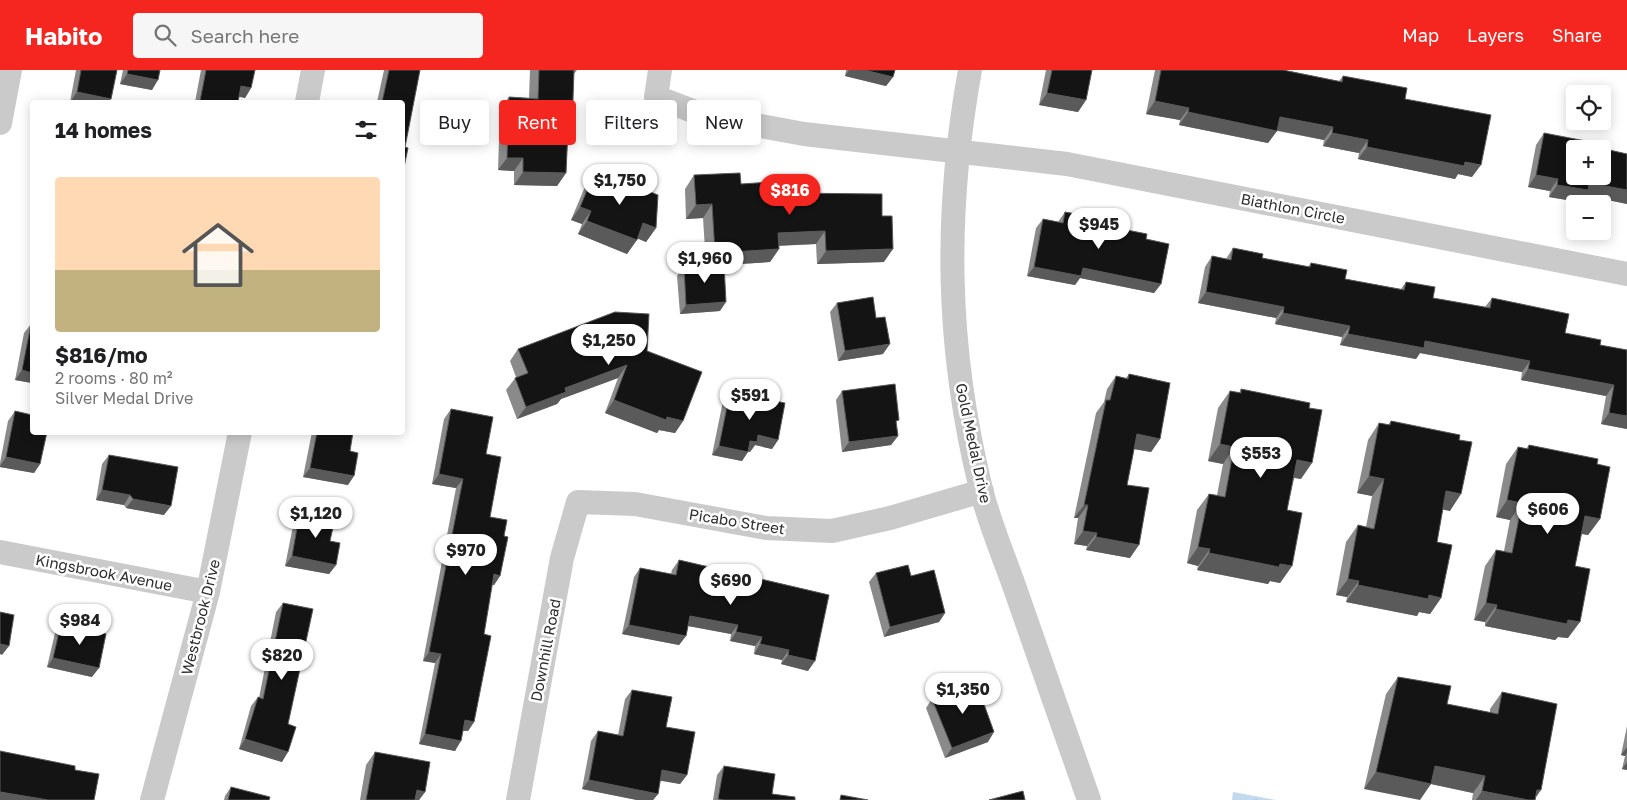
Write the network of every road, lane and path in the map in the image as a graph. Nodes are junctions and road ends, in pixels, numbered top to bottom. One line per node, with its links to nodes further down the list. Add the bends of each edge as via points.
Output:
1 (10, 70): 6 (street)
2 (313, 70): 5 (street)
3 (660, 70): 7 (street, Biathlon Circle, via 656,97 706,116 804,134)
4 (970, 70): 7 (street, Gold Medal Drive)
5 (306, 100)
6 (0, 123)
7 (958, 151): 8 (street, Biathlon Circle, via 1067,164); 10 (street, Gold Medal Drive, via 950,264 955,349)
8 (1627, 274)
9 (239, 435): 13 (street, Westbrook Drive)
10 (982, 491): 11 (street, Picabo Street, via 832,531 766,528 635,504); 16 (street, Gold Medal Drive)
11 (578, 502): 15 (street, Downhill Road, via 562,558)
12 (0, 552): 13 (street, Kingsbrook Avenue)
13 (208, 592): 14 (street, Westbrook Drive)
14 (152, 800)
15 (518, 800)
16 (1089, 800)

